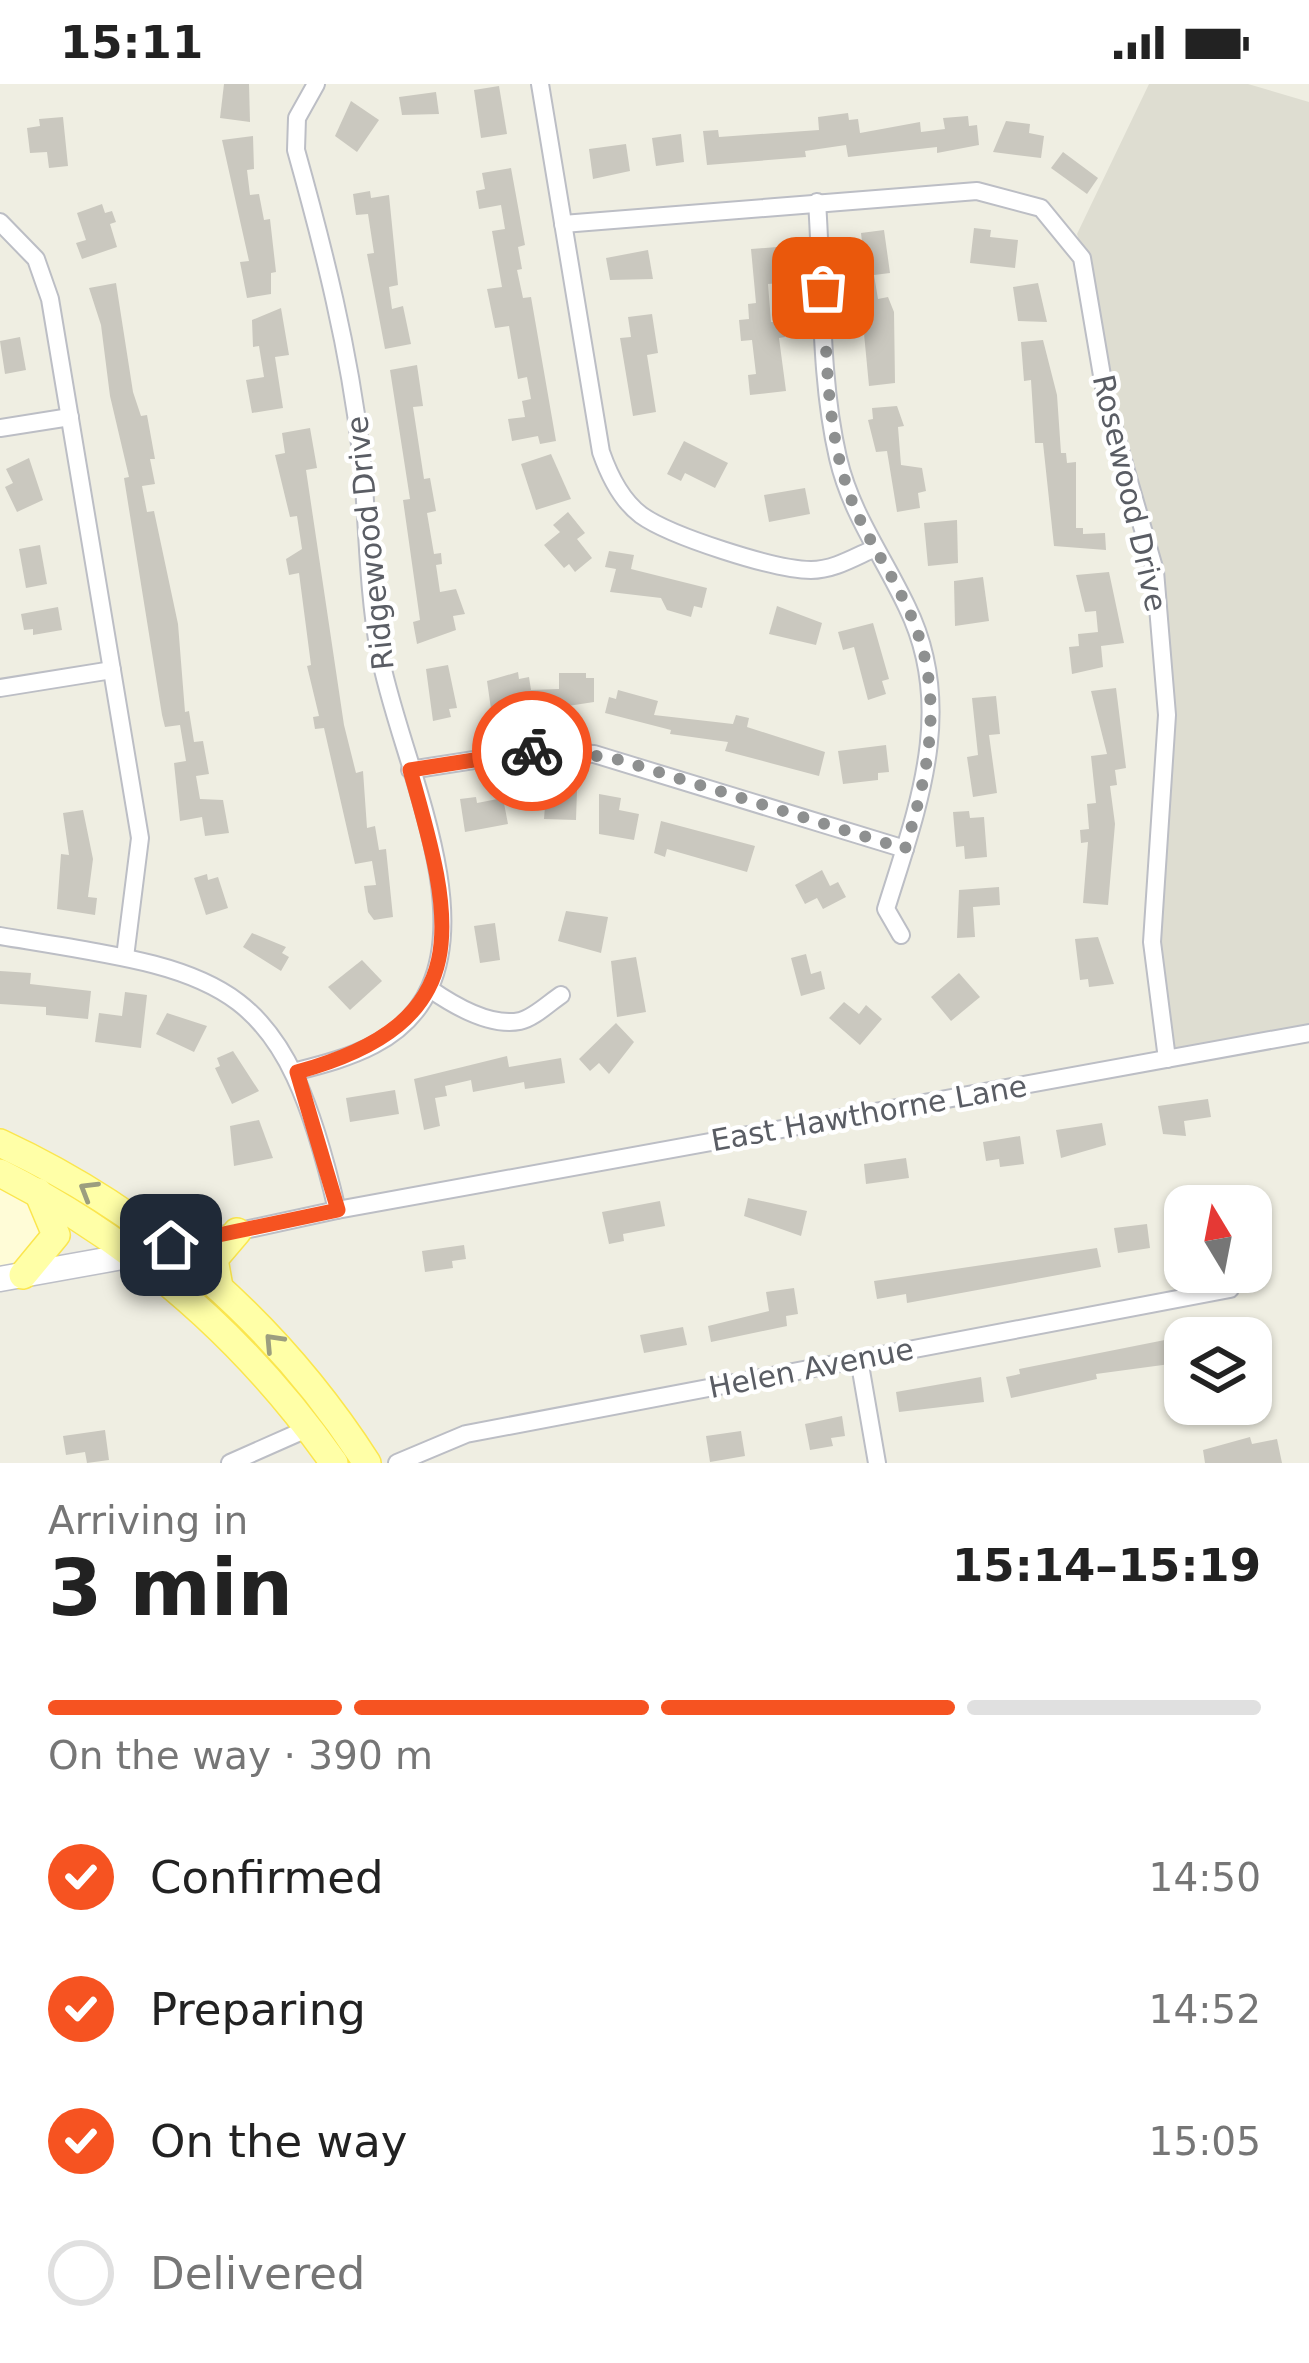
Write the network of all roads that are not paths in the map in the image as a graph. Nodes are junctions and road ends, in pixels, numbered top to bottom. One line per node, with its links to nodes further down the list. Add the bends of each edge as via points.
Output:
1 (316, 84): 11 (street, Ridgewood Drive, via 298,118 296,150 346,352 376,634)
2 (540, 84): 5 (street)
3 (817, 202): 5 (street, Rosewood Drive); 8 (street, via 834,435); 19 (street, Rosewood Drive, via 995,192 1041,208 1082,258 1106,405 1146,535 1162,623 1167,752 1152,941)
4 (0, 222): 6 (street, via 47,284)
5 (562, 224): 8 (street, via 601,452 641,514 798,568 824,568)
6 (70, 417): 7 (street); 9 (street)
7 (0, 428)
8 (873, 549): 12 (street, via 910,612 931,689 928,769)
9 (112, 670): 10 (street); 15 (street, via 141,849)
10 (0, 688)
11 (410, 770): 12 (street, via 532,751 593,754); 16 (street, Ridgewood Drive, via 442,918)
12 (905, 849): 13 (street, via 886,909)
13 (901, 935)
14 (0, 936): 15 (street)
15 (125, 957): 20 (street, via 180,970 230,995 274,1036)
16 (430, 989): 17 (street, via 493,1019 522,1021); 20 (street, via 379,1043)
17 (562, 994)
18 (1309, 1033): 19 (street, East Hawthorne Lane)
19 (1167, 1059): 24 (street, East Hawthorne Lane)
20 (297, 1072): 24 (street)
21 (0, 1143): 26 (main road, one-way to 21, via 96,1193)
22 (0, 1172): 23 (main road)
23 (38, 1192): 27 (main road); 28 (main road, via 56,1235)
24 (338, 1210): 25 (street, East Hawthorne Lane)
25 (237, 1232): 26 (street, East Hawthorne Lane); 29 (main road, via 213,1263)
26 (171, 1245): 27 (street, East Hawthorne Lane); 29 (main road)
27 (139, 1254): 28 (street); 32 (main road, via 230,1337)
28 (12, 1277)
29 (219, 1287): 36 (main road, one-way to 29, via 287,1356)
30 (1204, 1293): 31 (street, Helen Avenue)
31 (859, 1359): 33 (street, Helen Avenue, via 466,1434); 38 (street)
32 (310, 1429): 34 (street); 35 (main road)
33 (431, 1456): 37 (street, Helen Avenue)
34 (230, 1463)
35 (334, 1463)
36 (367, 1463)
37 (397, 1463)
38 (877, 1463)

